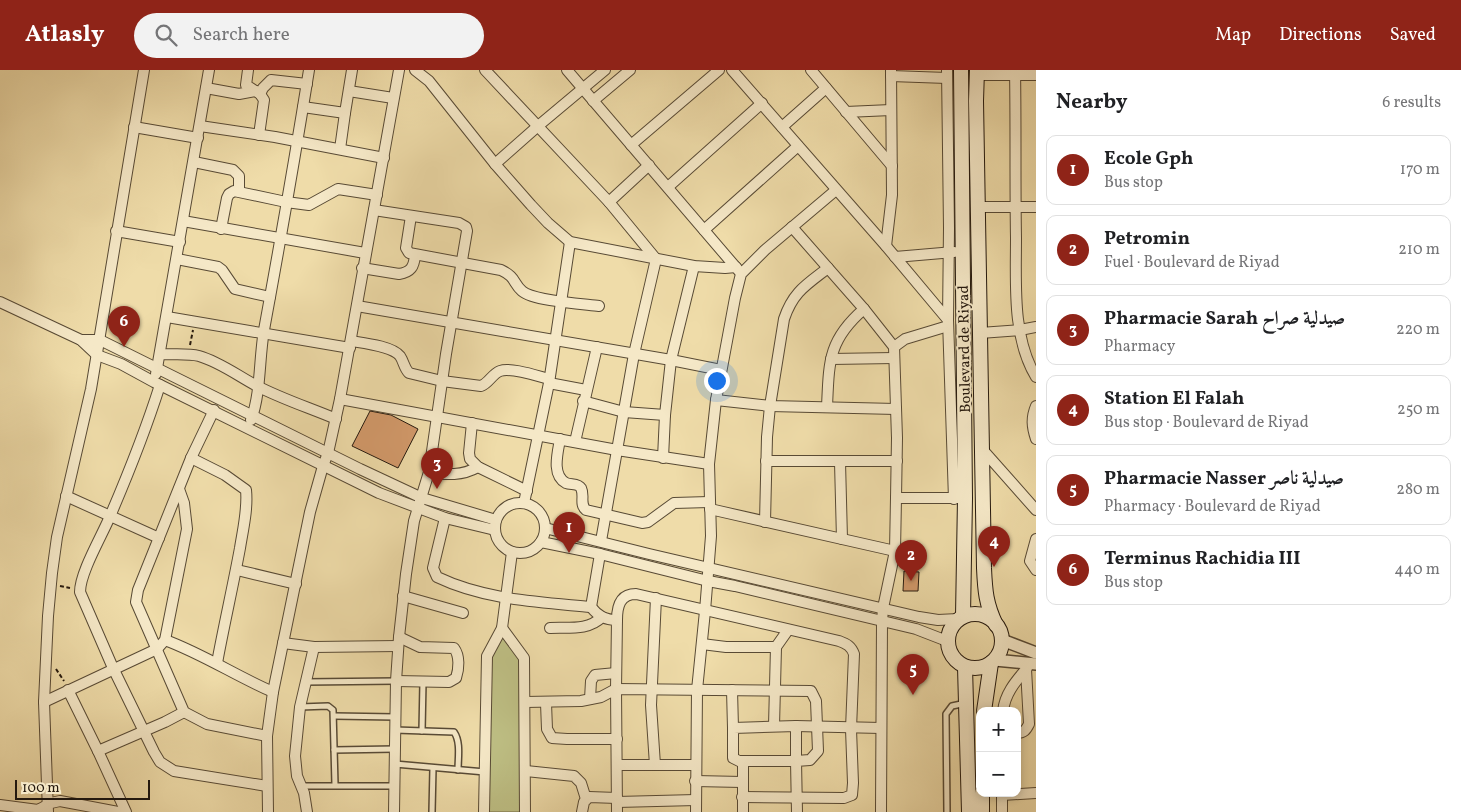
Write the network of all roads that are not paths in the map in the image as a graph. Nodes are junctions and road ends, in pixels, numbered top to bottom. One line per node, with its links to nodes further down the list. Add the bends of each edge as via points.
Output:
1 (144, 70): 36 (street)
2 (209, 70): 22 (street)
3 (248, 70): 26 (street, via 246,85)
4 (309, 70): 21 (street)
5 (352, 70): 25 (street)
6 (398, 70): 27 (street)
7 (415, 70): 46 (street, via 429,82)
8 (485, 70): 35 (street)
9 (567, 70): 23 (street)
10 (605, 70): 23 (street)
11 (630, 70): 28 (street)
12 (719, 70): 41 (street)
13 (732, 70): 29 (street)
14 (811, 70): 24 (street)
15 (961, 70): 69 (main road, Boulevard de Riyad)
16 (1015, 72): 18 (street); 20 (street); 56 (street)
17 (891, 73): 19 (street); 31 (street)
18 (977, 73): 55 (main road, Boulevard de Riyad)
19 (947, 74): 69 (street)
20 (1036, 75)
21 (307, 84): 26 (street, via 271,80); 30 (street)
22 (206, 88): 26 (street, via 239,94); 34 (street)
23 (582, 88): 28 (street); 35 (street)
24 (826, 88): 32 (street); 37 (street)
25 (349, 91): 27 (street); 33 (street)
26 (258, 93): 38 (street, via 264,102)
27 (393, 98): 44 (street)
28 (593, 101): 41 (street)
29 (762, 103): 37 (street); 49 (street)
30 (303, 107): 33 (street); 40 (street)
31 (891, 110): 32 (street); 48 (street)
32 (846, 112): 48 (street)
33 (345, 113): 43 (street)
34 (200, 126): 38 (street); 39 (street)
35 (538, 126): 46 (street); 54 (street)
36 (134, 127): 39 (street); 64 (street)
37 (782, 127): 42 (street)
38 (259, 135): 40 (street)
39 (198, 138): 45 (street)
40 (296, 142): 43 (street); 53 (street)
41 (631, 145): 47 (street)
42 (798, 146): 50 (street); 63 (street)
43 (340, 149): 44 (street)
44 (384, 158): 52 (street)
45 (194, 162): 51 (street, via 233,170 239,176); 60 (street)
46 (495, 164): 67 (street, via 548,223)
47 (649, 166): 49 (street); 54 (street)
48 (892, 166): 68 (street)
49 (668, 187): 63 (street)
50 (836, 190): 62 (street); 68 (street)
51 (239, 191): 53 (street); 61 (street, via 228,194)
52 (377, 195): 53 (street, via 338,189 309,205); 58 (street)
53 (286, 202): 65 (street)
54 (609, 202): 74 (street)
55 (978, 207): 56 (street); 92 (main road, Boulevard de Riyad)
56 (1015, 207): 57 (street); 90 (street)
57 (1036, 207)
58 (374, 210): 59 (street); 70 (street)
59 (411, 216): 71 (street, via 406,248); 75 (street, via 466,227)
60 (182, 221): 61 (street); 66 (street)
61 (221, 228): 65 (street)
62 (792, 228): 78 (street); 79 (street)
63 (704, 230): 79 (street)
64 (116, 231): 66 (street); 94 (street)
65 (280, 238): 70 (street); 80 (street)
66 (180, 242): 73 (street)
67 (570, 242): 74 (street); 81 (street)
68 (886, 246): 72 (street)
69 (955, 252): 72 (street); 88 (street); 149 (main road, Boulevard de Riyad)
70 (365, 253): 77 (street)
71 (416, 256): 75 (street); 77 (street, via 406,273)
72 (896, 257): 88 (street)
73 (177, 259): 80 (street, via 218,267 235,289); 86 (street)
74 (656, 259): 76 (street); 100 (street)
75 (462, 264): 81 (street, via 501,270 510,275 522,292); 87 (street)
76 (694, 266): 79 (street); 104 (street)
77 (362, 268): 83 (street)
78 (828, 268): 85 (street); 116 (street, via 802,289 788,307)
79 (739, 270): 106 (street)
80 (270, 297): 91 (street)
81 (562, 301): 84 (street); 95 (street)
82 (0, 302): 93 (street)
83 (358, 306): 87 (street); 96 (street)
84 (598, 306)
85 (864, 308): 97 (street); 103 (street, via 843,329)
86 (167, 317): 91 (street); 99 (street)
87 (452, 321): 95 (street); 108 (street)
88 (948, 323): 97 (street); 149 (street)
89 (1036, 327): 90 (street)
90 (1020, 330): 92 (street); 107 (street)
91 (264, 333): 96 (street); 111 (street)
92 (980, 333): 133 (main road, Boulevard de Riyad)
93 (81, 340): 94 (street); 101 (street)
94 (100, 340): 101 (street); 105 (street)
95 (556, 340): 98 (street); 109 (street)
96 (350, 344): 108 (street, via 393,351 399,355 409,374); 113 (street)
97 (894, 346): 102 (street)
98 (597, 347): 100 (street); 112 (street)
99 (160, 354): 105 (street); 111 (street, via 204,358)
100 (634, 354): 104 (street); 121 (street)
101 (97, 355): 110 (street, via 122,364); 146 (street)
102 (894, 358): 103 (street); 119 (street)
103 (831, 359): 118 (street)
104 (671, 360): 106 (street); 123 (street)
105 (158, 368): 110 (street); 122 (street)
106 (721, 370): 114 (street)
107 (1036, 377)
108 (442, 381): 109 (street, via 481,386 497,373 506,371); 124 (street)
109 (549, 381): 112 (street); 128 (street)
110 (157, 384): 120 (street); 155 (street, via 150,416)
111 (258, 387): 122 (street); 125 (street)
112 (586, 390): 115 (street)
113 (340, 399): 124 (street); 125 (street)
114 (716, 400): 116 (street); 140 (street)
115 (584, 401): 121 (street); 131 (street)
116 (770, 406): 118 (street); 138 (street)
117 (1036, 406): 130 (street, via 1032,416)
118 (827, 407): 119 (street)
119 (896, 409): 137 (street)
120 (214, 410): 127 (street); 135 (street)
121 (624, 412): 123 (street); 132 (street)
122 (252, 415): 127 (street); 134 (street)
123 (665, 416): 136 (street)
124 (437, 418): 126 (street); 143 (street)
125 (336, 419): 134 (street)
126 (472, 423): 128 (street); 142 (street, via 469,453 470,459)
127 (248, 428): 141 (street)
128 (539, 436): 129 (street); 145 (street)
129 (560, 439): 131 (street); 154 (street, via 557,464 560,477 580,488 582,506 586,510)
130 (1036, 439)
131 (575, 442): 132 (street)
132 (617, 450): 136 (street); 154 (street)
133 (982, 450): 153 (street); 184 (main road, Boulevard de Riyad, via 985,586)
134 (328, 453): 141 (street); 147 (street)
135 (191, 458): 144 (street); 169 (street, via 246,490 246,515)
136 (663, 458): 140 (street)
137 (896, 461): 139 (street); 148 (street)
138 (766, 462): 139 (street); 157 (street)
139 (840, 462): 161 (street)
140 (709, 464): 151 (street)
141 (323, 466): 152 (street); 172 (street)
142 (478, 466): 143 (street, via 458,474); 145 (street)
143 (429, 472): 147 (street)
144 (179, 489): 160 (street); 188 (street, via 184,502 186,529)
145 (527, 491): 150 (street)
146 (66, 496): 155 (street); 214 (street, via 51,584)
147 (422, 498): 152 (street); 158 (street)
148 (896, 498): 149 (street); 165 (street)
149 (960, 498): 181 (main road, Boulevard de Riyad)
150 (524, 503): 158 (street, via 504,508); 159 (street, via 541,514)
151 (710, 506): 154 (street, via 674,503 648,522 634,522); 157 (street); 168 (street)
152 (418, 509): 156 (street); 173 (street)
153 (1036, 510)
154 (606, 514): 163 (street)
155 (110, 516): 160 (street); 201 (street, via 80,589)
156 (445, 518): 158 (street); 175 (street, via 433,568 437,578)
157 (765, 522): 161 (street)
158 (496, 525): 166 (street, via 500,544)
159 (545, 528): 163 (street); 164 (street)
160 (159, 538): 196 (street, via 136,602)
161 (842, 539): 165 (street)
162 (1036, 539): 170 (street, via 1030,557)
163 (601, 541): 168 (street)
164 (541, 542): 166 (street, via 528,552); 167 (street)
165 (895, 551): 177 (street)
166 (512, 552): 175 (street)
167 (600, 554): 171 (street); 176 (street)
168 (709, 568): 171 (street); 177 (street)
169 (236, 570): 172 (street); 198 (street)
170 (1036, 570)
171 (708, 581): 178 (street); 183 (street)
172 (296, 584): 191 (street)
173 (403, 596): 179 (street); 192 (street)
174 (656, 598): 178 (street); 182 (street, via 626,595 617,609); 207 (street)
175 (507, 599): 176 (street); 185 (street)
176 (591, 607): 180 (street)
177 (883, 608): 181 (street, via 938,620); 183 (street)
178 (706, 611): 187 (street); 193 (street)
179 (463, 613)
180 (602, 617): 182 (street); 186 (street, via 584,628)
181 (961, 618): 184 (main road, via 982,615); 190 (main road, via 948,632)
182 (617, 620): 202 (street)
183 (882, 622): 190 (street, via 916,629); 229 (street)
184 (996, 625): 189 (main road)
185 (502, 628): 215 (street, via 524,658); 248 (street, via 487,656)
186 (550, 628)
187 (788, 630): 195 (street); 228 (street, via 840,642 851,648 854,654)
188 (165, 640): 196 (street); 198 (street)
189 (1002, 640): 197 (main road); 199 (street)
190 (947, 641): 200 (main road, via 952,657)
191 (283, 642): 194 (street); 212 (street)
192 (398, 642): 194 (street); 203 (street); 205 (street, via 420,647 454,648 456,651 457,674 453,681)
193 (702, 644): 195 (street); 209 (street)
194 (314, 647): 204 (street)
195 (776, 647): 211 (street)
196 (157, 649): 201 (street); 221 (street)
197 (993, 662): 199 (street); 200 (main road, via 983,668); 219 (main road)
198 (216, 663): 212 (street)
199 (1032, 663): 220 (street, via 1008,692); 233 (street, via 1029,724)
200 (965, 667): 217 (main road)
201 (113, 668): 208 (street); 231 (street)
202 (616, 673): 206 (street); 213 (street, via 594,674)
203 (396, 681): 204 (lane); 205 (street); 223 (street)
204 (305, 682): 218 (street)
205 (423, 682): 232 (lane)
206 (616, 689): 207 (street); 213 (street); 235 (street)
207 (651, 689): 209 (street); 243 (street)
208 (69, 690): 214 (street); 237 (street)
209 (697, 690): 210 (street); 244 (street)
210 (732, 690): 211 (street); 227 (street)
211 (774, 690): 224 (street); 226 (street, via 811,692 816,701)
212 (272, 692): 234 (street)
213 (590, 700): 216 (street)
214 (44, 702): 265 (street)
215 (525, 702): 216 (street); 247 (street)
216 (546, 703): 235 (street, via 547,729 552,738)
217 (966, 703): 280 (lane, via 952,706 946,714); 281 (main road)
218 (300, 707): 222 (lane, via 328,706); 253 (street, via 295,766)
219 (984, 707)
220 (1004, 707)
221 (184, 712): 231 (street); 234 (street, via 207,724)
222 (334, 716): 223 (lane); 238 (lane)
223 (395, 717): 230 (street)
224 (774, 726): 225 (street); 227 (street)
225 (796, 726): 226 (street); 240 (street)
226 (817, 727): 228 (street); 240 (street, via 817,754 810,760)
227 (733, 728): 239 (street, via 733,758)
228 (851, 728): 229 (street); 257 (street, via 852,795 844,798)
229 (881, 728): 279 (street)
230 (395, 730): 232 (lane); 236 (street)
231 (144, 731): 237 (street); 252 (street, via 160,762 174,771)
232 (422, 731): 246 (lane, via 451,731 456,734)
233 (1021, 733)
234 (267, 736): 252 (street)
235 (616, 738): 242 (street)
236 (395, 749): 238 (lane); 241 (street)
237 (98, 750): 268 (street)
238 (334, 750): 251 (lane)
239 (743, 761): 240 (street); 250 (street)
240 (796, 761): 257 (street)
241 (395, 764): 245 (lane); 254 (street)
242 (617, 765): 243 (street); 263 (street)
243 (655, 765): 244 (street)
244 (695, 765): 249 (street)
245 (433, 768): 246 (lane); 272 (lane)
246 (458, 770): 248 (lane)
247 (526, 771): 261 (street, via 574,776 581,783); 274 (street)
248 (485, 772): 273 (street)
249 (695, 781): 250 (street); 262 (street)
250 (742, 782): 258 (street)
251 (335, 785): 253 (lane); 254 (lane)
252 (268, 786): 269 (street)
253 (302, 786): 270 (street)
254 (395, 786): 271 (street)
255 (1021, 794): 256 (street)
256 (1036, 794)
257 (796, 796): 258 (street); 278 (street)
258 (742, 797): 277 (street)
259 (982, 797): 282 (main road)
260 (1002, 797): 283 (street)
261 (586, 799): 263 (street, via 592,796); 275 (street)
262 (696, 800): 263 (street); 276 (street)
263 (617, 804)
264 (0, 805): 265 (street, via 33,811)
265 (47, 809): 266 (street, via 60,801)
266 (104, 811): 267 (street)
267 (118, 812)
268 (126, 812)
269 (268, 812)
270 (307, 812)
271 (394, 812)
272 (432, 812)
273 (484, 812)
274 (525, 812)
275 (582, 812)
276 (696, 812)
277 (743, 812)
278 (797, 812)
279 (881, 812)
280 (947, 812)
281 (969, 812)
282 (982, 812)
283 (1002, 812)

